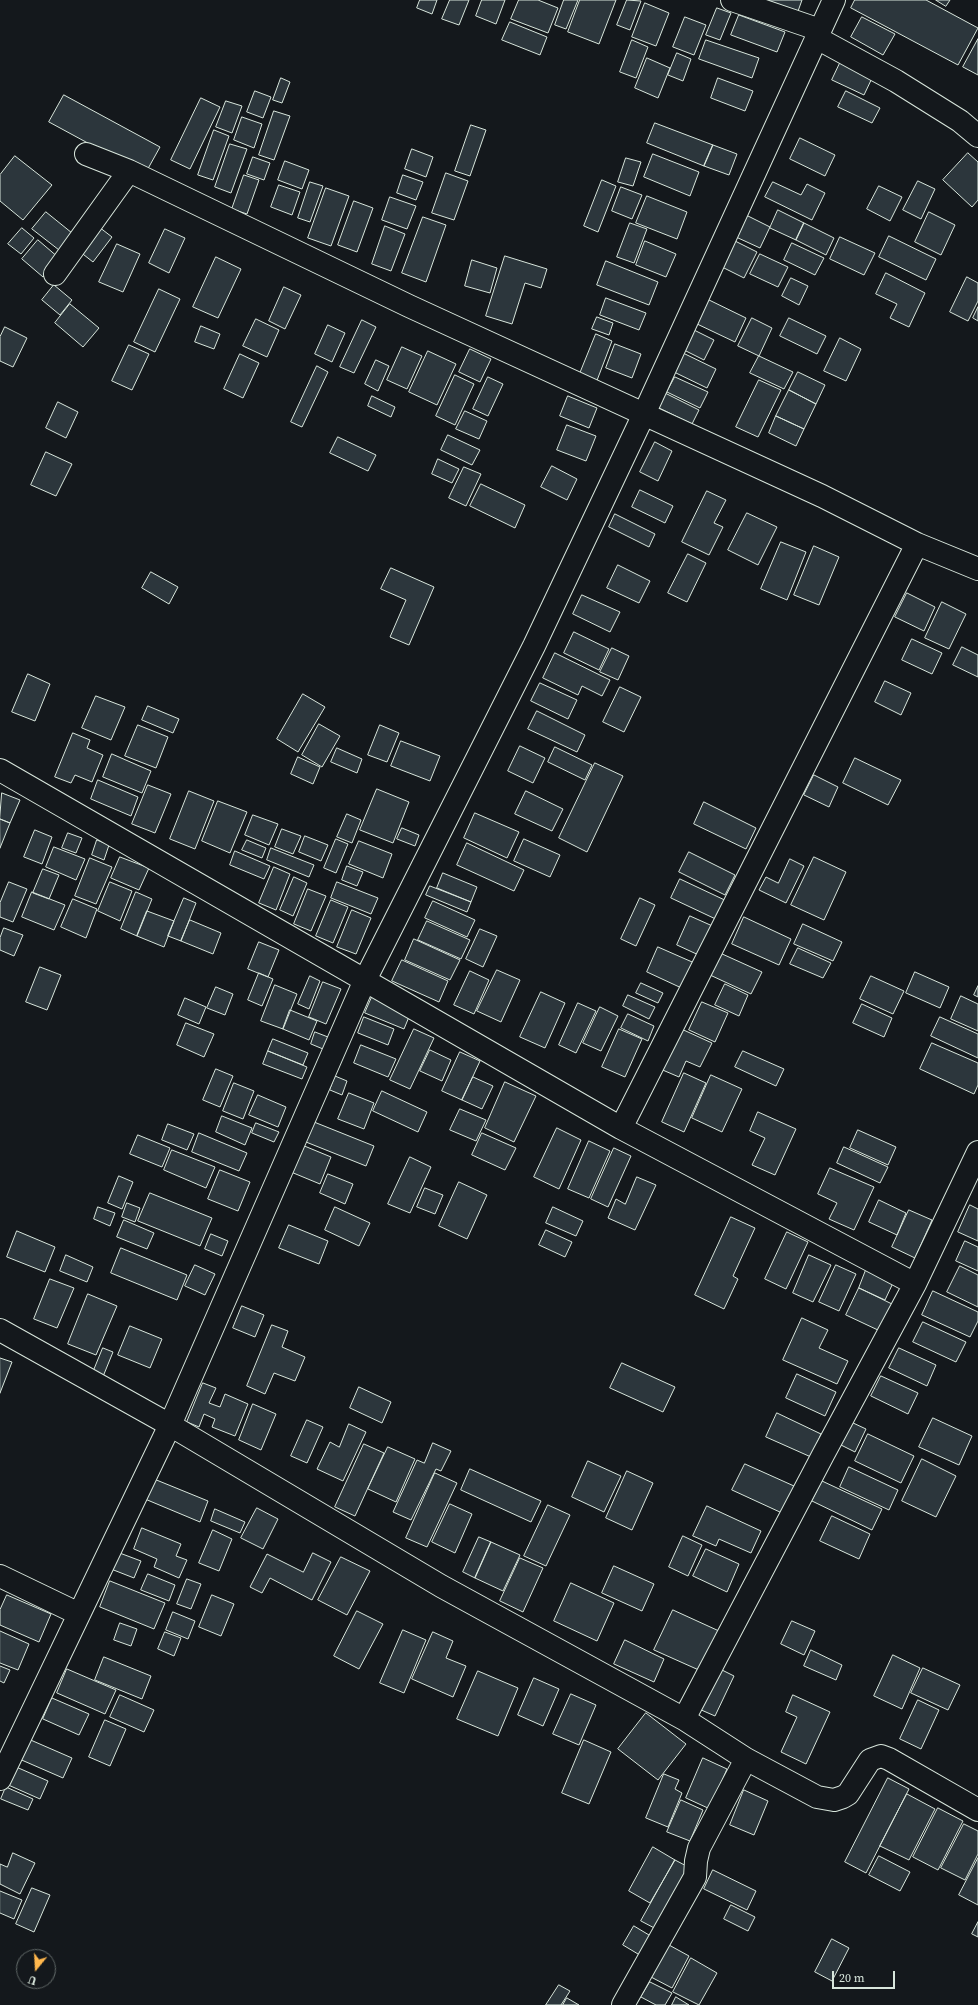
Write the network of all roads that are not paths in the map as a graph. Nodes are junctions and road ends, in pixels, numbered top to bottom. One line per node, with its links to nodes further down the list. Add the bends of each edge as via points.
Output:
1 (732, 0): 3 (street)
2 (834, 0): 3 (street)
3 (819, 34): 4 (street, via 960,121); 8 (street)
4 (978, 136)
5 (86, 154): 6 (street)
6 (129, 171): 7 (street); 8 (street, via 409,306)
7 (55, 274)
8 (644, 414): 9 (street, via 822,496); 12 (street, via 534,646)
9 (917, 544): 10 (street); 13 (street)
10 (978, 569)
11 (0, 770): 12 (street)
12 (365, 980): 13 (street); 17 (street)
13 (621, 1128): 15 (street)
14 (978, 1152): 15 (street)
15 (915, 1284): 20 (street)
16 (0, 1330): 17 (street)
17 (170, 1425): 19 (street); 20 (street, via 441,1586)
18 (0, 1576): 19 (street)
19 (79, 1614): 22 (street)
20 (684, 1719): 21 (street)
21 (746, 1759): 23 (street, via 817,1797 834,1800 848,1794 866,1764 881,1756); 24 (street, via 699,1848 695,1877)
22 (0, 1779)
23 (978, 1810)
24 (623, 2005)

